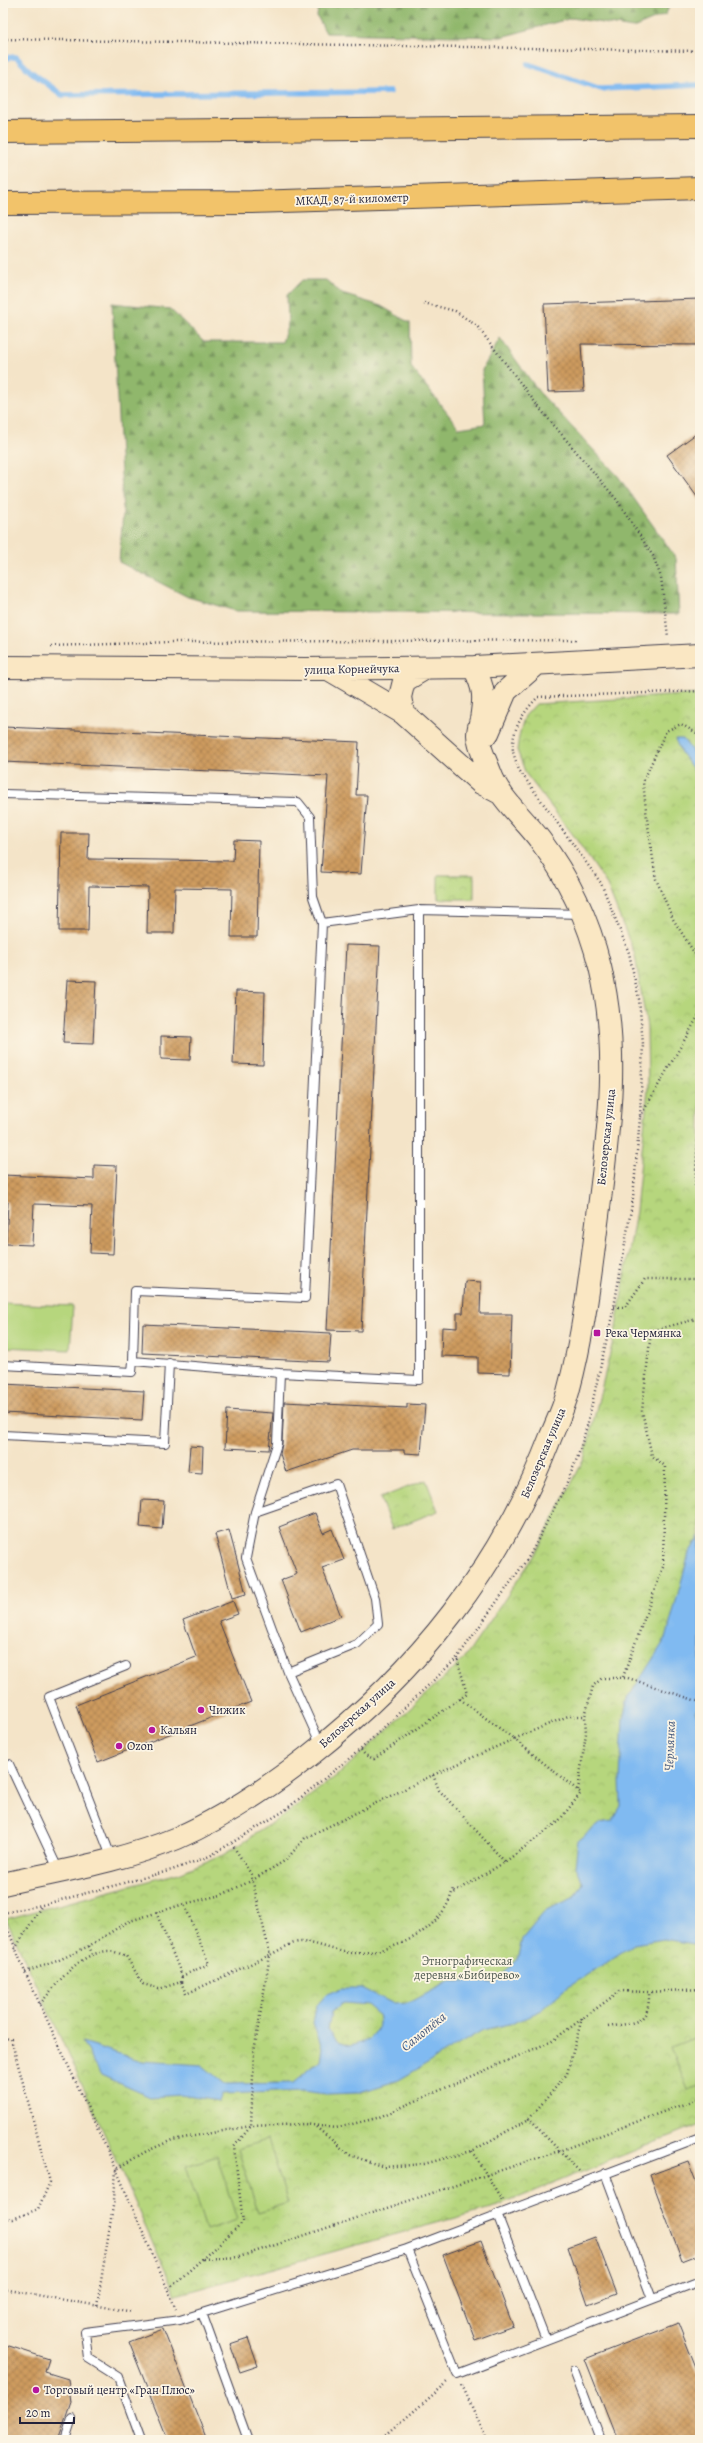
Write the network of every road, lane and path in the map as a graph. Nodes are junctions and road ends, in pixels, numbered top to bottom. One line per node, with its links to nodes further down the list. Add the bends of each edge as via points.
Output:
1 (3, 39): 2 (path)
2 (700, 51)
3 (700, 126): 4 (highway)
4 (3, 132)
5 (700, 188): 6 (highway, МКАД, 87-й километр, via 252,202)
6 (3, 203)
7 (424, 303): 10 (path, via 455,311 476,326 541,410 617,500 653,556 661,577)
8 (676, 636): 10 (path)
9 (661, 637): 10 (path)
10 (668, 637)
11 (583, 640): 12 (path, via 172,642)
12 (49, 646)
13 (700, 654): 14 (street, улица Корнейчука)
14 (537, 664): 16 (street, улица Корнейчука); 22 (street, Белозерская улица, via 506,691 487,735)
15 (3, 667): 18 (street, улица Корнейчука)
16 (474, 667): 17 (street, улица Корнейчука); 22 (street, Белозерская улица, via 484,687 485,698 478,735)
17 (426, 668): 18 (street, улица Корнейчука); 20 (street, via 404,680 400,697)
18 (329, 669): 20 (street, Белозерская улица)
19 (700, 690): 30 (path, via 538,697 524,712 517,726 513,751 519,770 601,883 629,952 639,999 643,1044)
20 (403, 714): 23 (street, Белозерская улица, via 481,783)
21 (700, 735): 28 (path, via 681,724 666,731 643,782 656,879 673,919)
22 (485, 756): 23 (street, Белозерская улица)
23 (498, 792): 26 (street, Белозерская улица, via 543,844 558,866)
24 (3, 794): 27 (lane, via 298,802 310,817 313,897)
25 (419, 910): 26 (lane); 27 (lane); 39 (lane, via 419,1380)
26 (582, 914): 50 (street, Белозерская улица, via 600,966 609,1014 613,1064 608,1136 587,1301 568,1394 533,1482 499,1546 455,1612 425,1649 390,1685)
27 (322, 923): 36 (lane, via 306,1298 134,1292)
28 (700, 962)
29 (700, 1013): 30 (path)
30 (640, 1118): 34 (path, via 633,1198)
31 (700, 1133): 32 (path, via 695,1185)
32 (700, 1201)
33 (700, 1279): 34 (path, via 646,1279 626,1307)
34 (614, 1307): 42 (path, via 587,1426 565,1487 530,1555)
35 (700, 1318): 45 (path, via 651,1331 642,1411 652,1456 665,1466 663,1567)
36 (133, 1361): 37 (lane); 38 (lane, via 132,1372)
37 (169, 1363): 39 (lane); 40 (lane, via 165,1443)
38 (3, 1365)
39 (280, 1373): 41 (lane, via 277,1444)
40 (3, 1435)
41 (255, 1512): 44 (lane, via 246,1558); 44 (lane, via 336,1484 375,1598 378,1624 357,1644)
42 (457, 1658): 46 (path, via 467,1694); 51 (path)
43 (126, 1666): 56 (lane, via 49,1697)
44 (288, 1672): 50 (lane)
45 (623, 1677): 47 (path); 48 (path, via 602,1678 593,1686)
46 (460, 1699): 49 (path); 51 (path, via 374,1759 365,1755)
47 (700, 1702)
48 (585, 1716): 49 (path, via 568,1716); 54 (path, via 586,1733)
49 (514, 1739): 53 (path); 54 (path)
50 (321, 1746): 56 (street, Белозерская улица, via 282,1777 203,1826 171,1840)
51 (361, 1749): 55 (path, via 284,1811)
52 (9, 1764): 58 (lane)
53 (433, 1775): 57 (path, via 439,1790); 59 (path, via 305,1838 286,1860)
54 (578, 1791): 57 (path, via 581,1793 558,1822)
55 (232, 1844): 59 (path, via 251,1874); 64 (path, via 210,1856 172,1870)
56 (112, 1859): 58 (street, Белозерская улица)
57 (505, 1862): 62 (path)
58 (59, 1872): 60 (street, Белозерская улица)
59 (252, 1881): 63 (path, via 222,1894); 71 (path)
60 (3, 1884)
61 (453, 1888): 62 (path)
62 (452, 1894): 71 (path, via 438,1919 425,1930 390,1948 352,1953 300,1942)
63 (184, 1904): 65 (path); 73 (path, via 209,1964)
64 (42, 1905): 66 (path); 69 (path)
65 (156, 1912): 68 (path, via 127,1922); 73 (path)
66 (3, 1913)
67 (3, 1917): 69 (path)
68 (89, 1946): 70 (path); 72 (path)
69 (15, 1949): 72 (path)
70 (92, 1954): 74 (path, via 109,1951 126,1956 142,1984 159,1989); 78 (path, via 66,1972)
71 (270, 1955): 74 (path, via 186,1994); 84 (path, via 253,2062)
72 (25, 1972): 78 (path)
73 (182, 1976): 74 (path)
74 (181, 1982)
75 (699, 1989): 76 (path); 77 (path)
76 (649, 1992): 79 (path, via 620,1991); 80 (path, via 647,2015 640,2021)
77 (700, 1997)
78 (40, 2004): 89 (path)
79 (582, 2018): 83 (path, via 567,2074); 85 (path, via 552,2041 377,2118 336,2128)
80 (608, 2027)
81 (3, 2038): 95 (path, via 11,2039 50,2182 38,2210 13,2219)
82 (700, 2098): 88 (path)
83 (529, 2120): 87 (path); 88 (path)
84 (251, 2126): 85 (path, via 305,2124); 89 (path, via 172,2140); 97 (path, via 234,2147 243,2222)
85 (315, 2127): 87 (path, via 350,2155 384,2167 424,2164)
86 (700, 2138): 90 (lane)
87 (472, 2151): 91 (path)
88 (559, 2151): 91 (path); 92 (path)
89 (116, 2169): 99 (path); 102 (path, via 114,2200)
90 (606, 2173): 92 (lane); 101 (lane)
91 (487, 2175): 93 (path); 97 (path, via 239,2257)
92 (588, 2180): 93 (lane)
93 (508, 2210): 94 (lane)
94 (497, 2214): 96 (lane); 106 (lane)
95 (3, 2218)
96 (407, 2249): 104 (lane); 108 (lane)
97 (202, 2260): 99 (path)
98 (700, 2281): 101 (lane)
99 (169, 2289): 105 (path)
100 (3, 2290): 102 (path)
101 (652, 2299): 106 (lane)
102 (97, 2306): 103 (path)
103 (135, 2312)
104 (202, 2314): 105 (lane); 112 (lane)
105 (180, 2320): 111 (lane, via 85,2332 88,2358 118,2377)
106 (546, 2340): 108 (lane)
107 (574, 2371): 115 (lane)
108 (457, 2374): 113 (path); 114 (path)
109 (72, 2418): 110 (lane)
110 (65, 2440)
111 (141, 2440)
112 (248, 2440)
113 (380, 2440)
114 (487, 2440)
115 (600, 2440)

